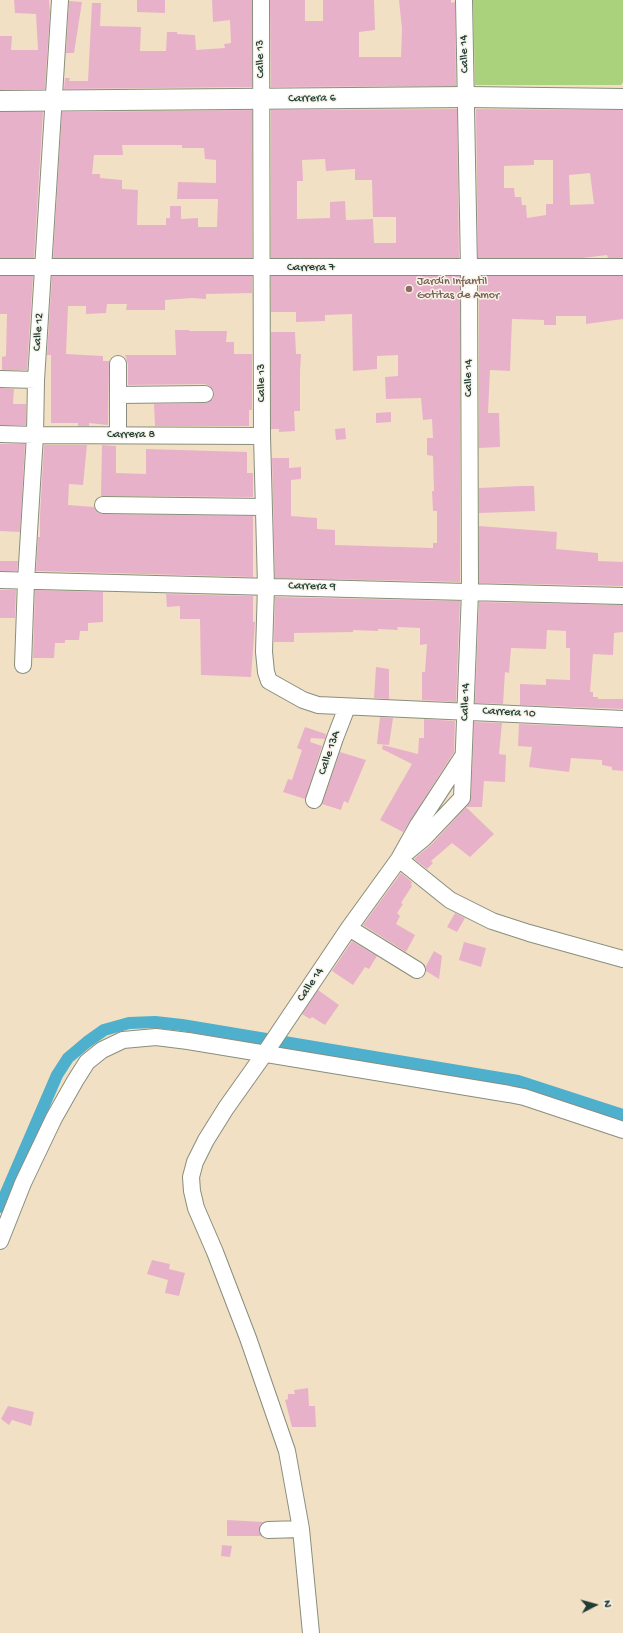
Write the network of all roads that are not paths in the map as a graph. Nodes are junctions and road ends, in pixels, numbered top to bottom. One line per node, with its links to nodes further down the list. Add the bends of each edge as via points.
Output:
1 (60, 0): 8 (street, Calle 12)
2 (260, 0): 6 (street, Calle 13)
3 (464, 0): 4 (street, Calle 14)
4 (467, 97): 5 (main road, Carrera 6); 6 (main road, Carrera 6); 13 (street, Calle 14)
5 (623, 99)
6 (262, 100): 8 (main road, Carrera 6); 12 (street, Calle 13)
7 (0, 101): 8 (main road, Carrera 6)
8 (55, 101): 10 (street, Calle 12)
9 (0, 267): 10 (street, Carrera 7)
10 (44, 267): 12 (street, Carrera 7); 16 (street, Calle 12)
11 (623, 267): 13 (street, Carrera 7)
12 (262, 268): 13 (street, Carrera 7); 22 (street, Calle 13)
13 (469, 268): 28 (street, Calle 14)
14 (118, 364): 18 (street)
15 (0, 379): 16 (street)
16 (36, 380): 20 (street, Calle 12)
17 (205, 394): 18 (street)
18 (118, 395): 21 (street)
19 (0, 434): 20 (street, Carrera 8)
20 (35, 435): 21 (street, Carrera 8); 26 (street, Calle 12)
21 (118, 435): 22 (street, Carrera 8)
22 (262, 436): 24 (street, Calle 13)
23 (103, 505): 24 (street)
24 (263, 507): 27 (street, Calle 13)
25 (0, 580): 26 (street, Carrera 9)
26 (26, 581): 27 (street, Carrera 9); 30 (street, Calle 12)
27 (266, 586): 28 (street, Carrera 9); 31 (street, Calle 13, via 264,652 269,681 303,700 318,705)
28 (470, 592): 29 (street, Carrera 9); 32 (street, Calle 14)
29 (623, 596)
30 (23, 665)
31 (347, 707): 32 (street, Carrera 10); 35 (street, Calle 13A)
32 (466, 711): 33 (street, Carrera 10); 34 (street, Calle 14)
33 (623, 719)
34 (463, 756): 36 (street, Calle 14); 36 (street, Calle 14, via 462,798 424,838)
35 (314, 800)
36 (399, 859): 37 (street, Calle 14); 38 (street, via 450,900 492,921)
37 (349, 928): 39 (street); 40 (street, Calle 14)
38 (623, 959)
39 (417, 970)
40 (265, 1053): 41 (street, via 524,1097); 42 (street, via 156,1037 123,1040 102,1050 87,1062 54,1118 23,1183); 43 (street, Calle 14, via 206,1140 190,1177 196,1208 245,1331 287,1451)
41 (623, 1130)
42 (0, 1241)
43 (301, 1529): 44 (street); 45 (street, Calle 14)
44 (268, 1530)
45 (311, 1633)

